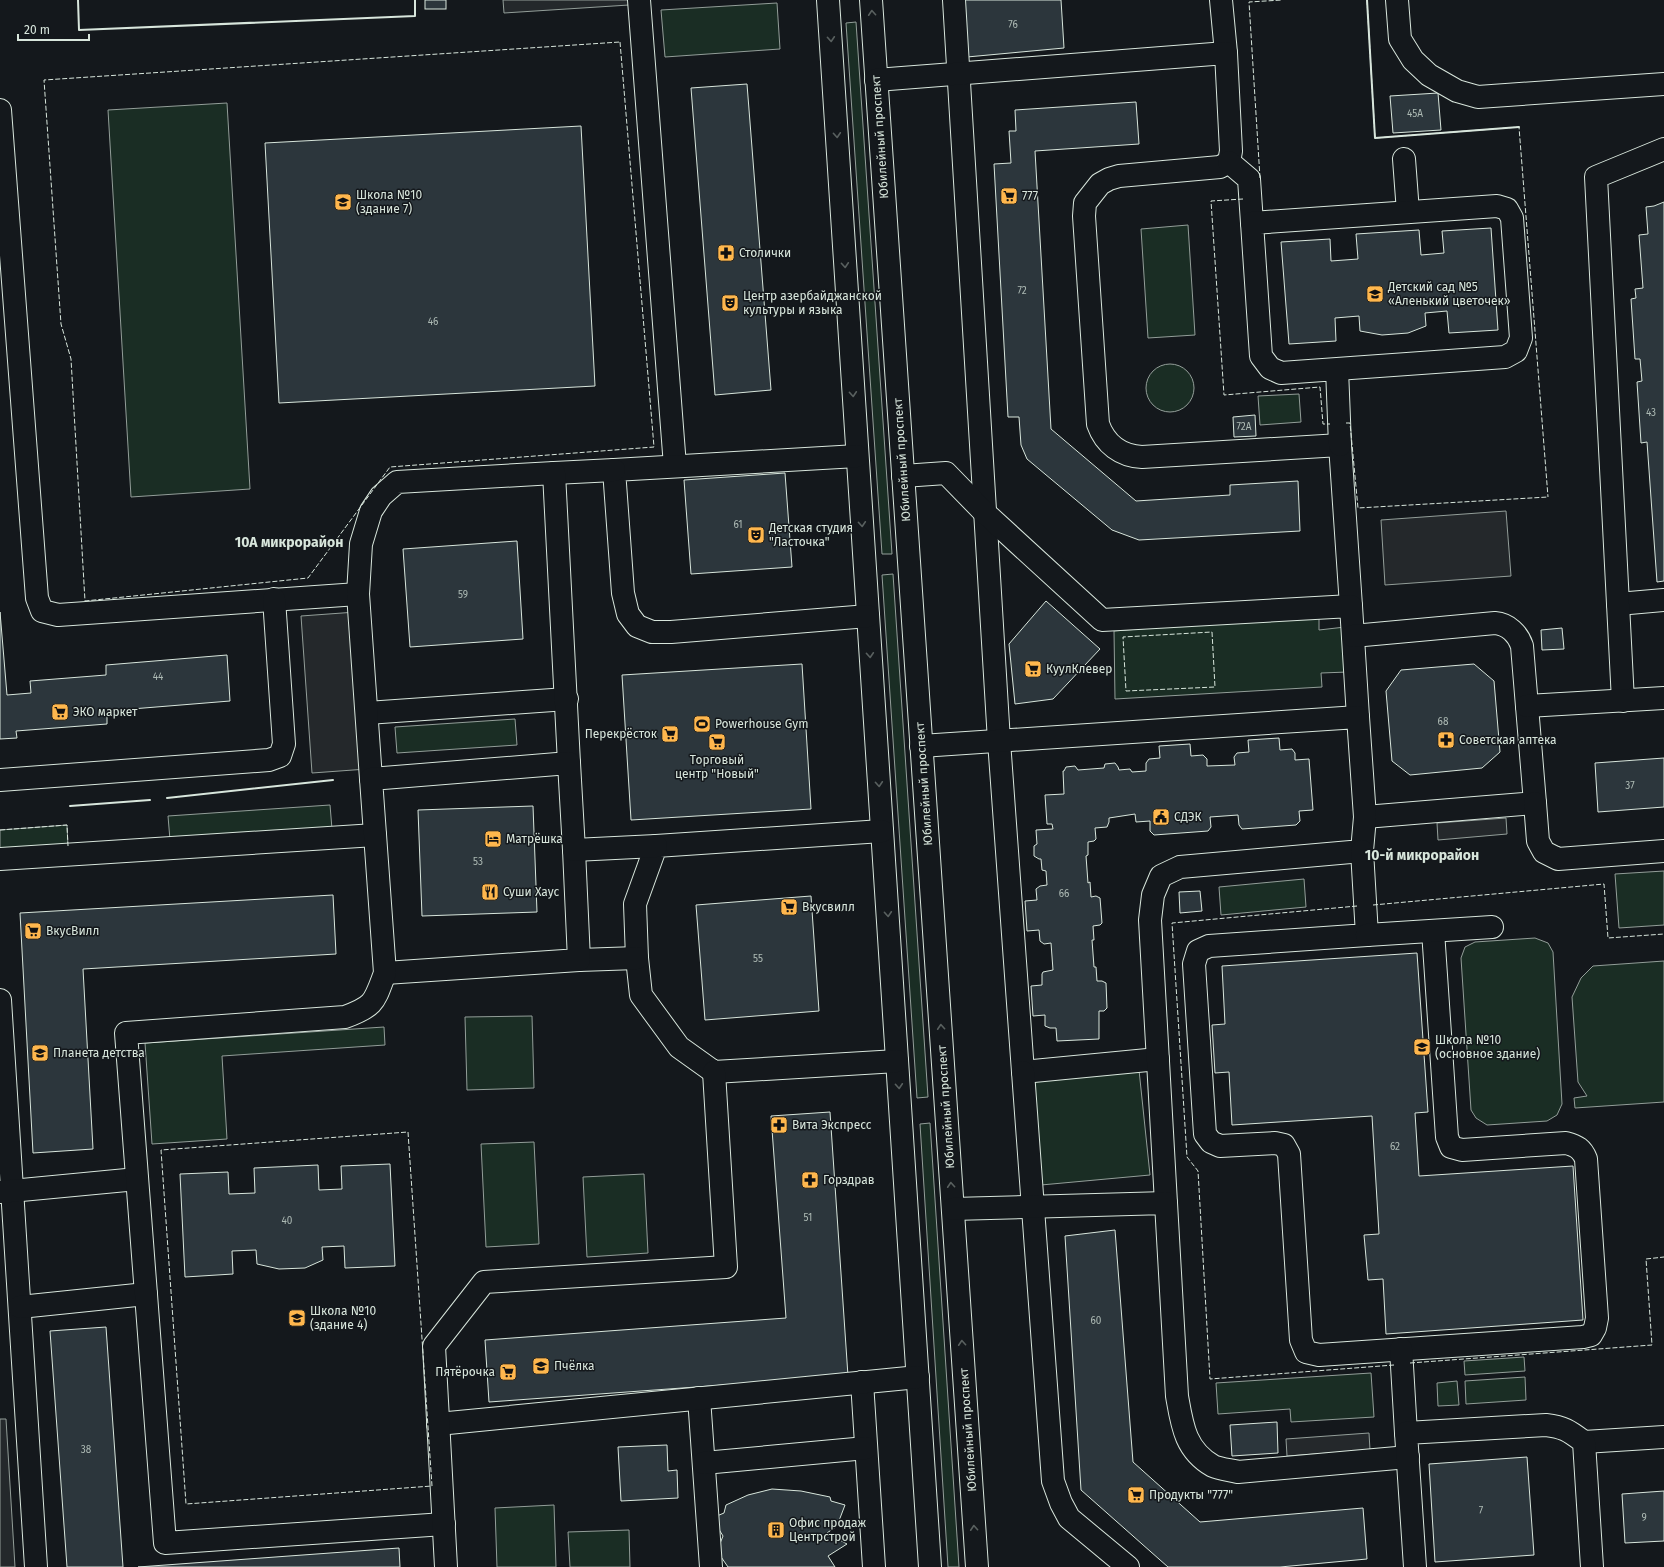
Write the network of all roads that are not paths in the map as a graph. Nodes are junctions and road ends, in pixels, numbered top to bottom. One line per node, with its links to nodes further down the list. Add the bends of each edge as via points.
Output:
1 (639, 0): 21 (street)
2 (828, 0): 20 (street, one-way to 20)
3 (871, 0): 9 (street, Юбилейный проспект, one-way to 3)
4 (954, 0): 8 (street)
5 (1222, 0): 7 (street)
6 (1397, 0): 10 (street, via 1400,39 1413,60 1429,75 1457,92 1478,97)
7 (1226, 54): 8 (street); 14 (street, via 1231,151)
8 (958, 74): 9 (street); 25 (street)
9 (876, 80): 24 (street, Юбилейный проспект)
10 (1664, 84)
11 (0, 110): 17 (street)
12 (1664, 149): 29 (street, via 1596,177)
13 (1404, 159): 15 (street)
14 (1229, 162): 16 (street, via 1249,179); 19 (street, via 1220,167 1119,176 1100,184 1085,203 1098,424 1107,441 1130,456)
15 (1408, 212): 16 (street); 18 (street, via 1496,206 1507,210 1512,218 1521,338 1516,351 1505,357)
16 (1252, 223): 18 (street, via 1261,356 1270,368 1282,373)
17 (9, 334): 27 (street, via 37,598 42,611 58,615)
18 (1337, 369): 19 (street)
19 (1340, 445): 30 (street)
20 (858, 456): 21 (street); 31 (street, one-way to 31)
21 (675, 466): 22 (street)
22 (614, 470): 23 (street); 31 (street, via 623,593 628,614 637,626 652,632 670,632)
23 (554, 473): 26 (street, via 397,482 367,507 361,544); 34 (street)
24 (903, 476): 25 (street, via 946,473); 40 (street, Юбилейный проспект)
25 (984, 512): 30 (street, via 1102,620); 39 (street)
26 (358, 594): 27 (street); 37 (street)
27 (274, 600): 43 (street, via 284,744 280,756 269,760)
28 (1664, 600): 29 (street)
29 (1618, 604): 35 (street)
30 (1351, 606): 32 (street)
31 (868, 616): 46 (street, one-way to 46)
32 (1353, 636): 36 (street, via 1500,624 1506,626 1516,634 1522,646); 38 (street)
33 (1664, 698): 35 (street)
34 (567, 699): 37 (street); 41 (street)
35 (1623, 701): 36 (street)
36 (1527, 706): 44 (street)
37 (366, 713): 42 (street)
38 (1358, 717): 39 (street); 45 (street)
39 (999, 741): 40 (street); 63 (street)
40 (921, 746): 68 (street, Юбилейный проспект, one-way to 40)
41 (570, 763): 42 (street); 49 (street)
42 (371, 779): 47 (street)
43 (0, 780)
44 (1535, 802): 45 (street); 51 (street, via 1538,842 1544,852 1558,859)
45 (1365, 817): 50 (street)
46 (882, 831): 48 (street); 61 (street, one-way to 61)
47 (375, 836): 52 (street); 58 (street)
48 (656, 846): 49 (street); 56 (street, via 636,904)
49 (574, 850): 57 (street)
50 (1362, 851): 55 (street); 60 (street, via 1180,868 1161,876 1153,895 1150,920)
51 (1664, 851)
52 (0, 859)
53 (1492, 927): 54 (street)
54 (1433, 931): 55 (street); 71 (street, via 1447,1137 1451,1147 1462,1150 1566,1143 1583,1151 1586,1159 1597,1318 1591,1335 1583,1337)
55 (1367, 935): 71 (street, via 1208,946 1198,951 1194,964 1205,1134 1211,1142 1220,1146 1275,1143 1284,1145 1289,1154 1301,1340 1306,1352 1319,1355)
56 (637, 958): 57 (street); 62 (street, via 641,995 680,1047)
57 (579, 960): 58 (street)
58 (385, 973): 64 (street, via 374,1001 360,1012 345,1017 126,1033)
59 (0, 1000): 65 (street)
60 (1158, 1059): 63 (street); 66 (street)
61 (897, 1061): 62 (street); 72 (street, one-way to 72)
62 (714, 1072): 75 (street, via 726,1267 484,1282 434,1346)
63 (1023, 1072): 67 (street)
64 (137, 1179): 65 (street); 69 (street)
65 (6, 1191): 70 (street)
66 (1166, 1204): 67 (street); 80 (street, via 1177,1396 1188,1442 1199,1455 1214,1466 1238,1472)
67 (1033, 1208): 68 (street); 89 (street, via 1053,1481 1069,1518)
68 (953, 1209): 88 (street, Юбилейный проспект, one-way to 68)
69 (146, 1294): 70 (street); 82 (street, via 165,1543)
70 (20, 1307): 83 (street)
71 (1401, 1349): 76 (street)
72 (918, 1376): 73 (street); 87 (street)
73 (862, 1382): 74 (street); 79 (street)
74 (699, 1398): 75 (street); 81 (street)
75 (438, 1424): 82 (street)
76 (1406, 1433): 78 (street, via 1546,1425 1568,1430); 80 (street)
77 (1664, 1437): 78 (street)
78 (1584, 1442): 91 (street)
79 (866, 1448): 81 (street); 86 (street)
80 (1408, 1457): 90 (street)
81 (704, 1463): 85 (street)
82 (444, 1524): 84 (street)
83 (36, 1567)
84 (446, 1567)
85 (711, 1567)
86 (874, 1567)
87 (930, 1567)
88 (977, 1567)
89 (1128, 1567)
90 (1415, 1567)
91 (1592, 1567)

